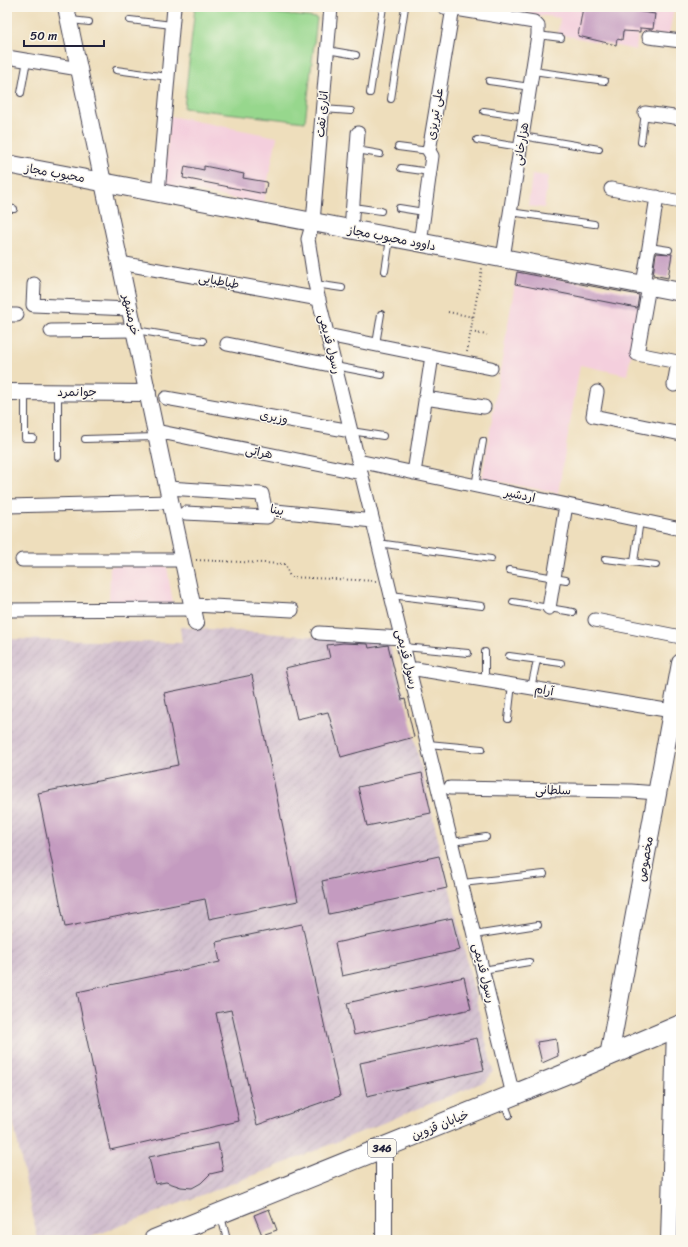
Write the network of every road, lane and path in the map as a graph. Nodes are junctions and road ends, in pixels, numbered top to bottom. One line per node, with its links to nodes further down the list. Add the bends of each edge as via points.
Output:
1 (174, 7): 10 (street)
2 (331, 7): 15 (street, اناری تفت)
3 (383, 7): 27 (lane)
4 (405, 7): 28 (lane)
5 (449, 8): 6 (street); 42 (street, علی تبریزی)
6 (470, 9): 11 (street, via 534,22 538,26)
7 (68, 14): 9 (lane); 19 (street, خرمشهر)
8 (130, 20): 10 (lane)
9 (89, 22)
10 (172, 25): 22 (street)
11 (538, 33): 13 (lane); 21 (street, هزارخانی)
12 (649, 36): 14 (street)
13 (562, 38)
14 (681, 41)
15 (327, 50): 16 (lane); 29 (street, اناری تفت)
16 (356, 55)
17 (7, 57): 18 (street)
18 (27, 60): 19 (street); 26 (lane)
19 (79, 69): 47 (street, خرمشهر)
20 (116, 70): 22 (lane)
21 (532, 71): 24 (lane); 25 (street, هزارخانی)
22 (168, 77): 49 (street)
23 (489, 81): 25 (lane)
24 (605, 81)
25 (530, 87): 33 (street, هزارخانی)
26 (21, 93)
27 (370, 93)
28 (391, 99)
29 (323, 109): 30 (lane); 57 (street, اناری تفت)
30 (351, 111)
31 (484, 111): 33 (lane)
32 (645, 113): 34 (street); 38 (lane)
33 (525, 117): 37 (street, هزارخانی)
34 (681, 118)
35 (358, 133): 41 (street)
36 (477, 140): 37 (lane)
37 (521, 142): 40 (lane); 56 (street, هزارخانی)
38 (641, 142)
39 (398, 147): 42 (lane)
40 (599, 149)
41 (357, 150): 43 (lane); 52 (street)
42 (429, 151): 46 (street, علی تبریزی, via 432,156)
43 (380, 154)
44 (7, 164): 47 (main road, محبوب مجاز)
45 (401, 168): 46 (lane)
46 (430, 172): 55 (street, علی تبریزی)
47 (103, 182): 49 (main road, داوود محبوب مجاز); 66 (street, خرمشهر)
48 (611, 190): 50 (street)
49 (158, 193): 57 (main road, داوود محبوب مجاز)
50 (657, 197): 51 (street); 62 (street)
51 (681, 202)
52 (353, 207): 54 (lane); 59 (street)
53 (399, 208): 55 (lane)
54 (381, 211)
55 (424, 212): 61 (street, علی تبریزی)
56 (510, 212): 58 (lane); 65 (street, هزارخانی)
57 (313, 222): 59 (main road, داوود محبوب مجاز); 69 (street, رسول قدیمی, via 308,238)
58 (594, 224)
59 (351, 230): 60 (main road, داوود محبوب مجاز)
60 (390, 238): 61 (main road, داوود محبوب مجاز); 67 (lane)
61 (420, 243): 64 (main road, داوود محبوب مجاز)
62 (649, 247): 63 (lane); 70 (street)
63 (669, 250)
64 (484, 255): 65 (main road, داوود محبوب مجاز); 77 (path)
65 (502, 258): 70 (main road, داوود محبوب مجاز)
66 (120, 263): 73 (street, طباطبایی); 74 (street, خرمشهر)
67 (385, 271)
68 (34, 284): 74 (street, via 32,305)
69 (315, 284): 71 (lane); 73 (street, رسول قدیمی)
70 (646, 286): 72 (main road, داوود محبوب مجاز); 91 (street, via 636,354 678,362)
71 (342, 288)
72 (681, 292)
73 (319, 299): 81 (street, رسول قدیمی)
74 (130, 309): 78 (street, خرمشهر)
75 (448, 312): 77 (path)
76 (381, 314): 85 (lane)
77 (473, 317): 80 (path)
78 (134, 330): 79 (street); 83 (lane); 96 (street, خرمشهر)
79 (52, 331)
80 (471, 332): 82 (path); 87 (path)
81 (327, 335): 85 (street); 88 (street, رسول قدیمی)
82 (487, 335)
83 (203, 341)
84 (227, 344): 88 (street)
85 (376, 344): 86 (street)
86 (432, 356): 87 (street); 98 (street)
87 (466, 363): 89 (street)
88 (335, 366): 90 (lane); 100 (street, رسول قدیمی)
89 (490, 368)
90 (382, 375)
91 (674, 385)
92 (7, 392): 93 (street, جوانمرد)
93 (25, 392): 94 (street, جوانمرد); 104 (lane, via 25,438)
94 (58, 392): 96 (street, جوانمرد); 107 (lane)
95 (597, 392): 102 (street, via 593,416)
96 (148, 393): 101 (street, خرمشهر)
97 (166, 398): 100 (street, وزیری)
98 (426, 398): 99 (street); 109 (street)
99 (484, 407)
100 (351, 431): 103 (lane, وزیری); 108 (street, رسول قدیمی)
101 (156, 434): 105 (lane); 108 (street, هراتی); 111 (street, خرمشهر)
102 (681, 434)
103 (383, 436)
104 (33, 438)
105 (85, 439)
106 (484, 441): 110 (lane)
107 (58, 457)
108 (360, 467): 109 (street, اردشیر); 117 (street, رسول قدیمی)
109 (414, 473): 110 (street, اردشیر)
110 (475, 486): 113 (street, اردشیر)
111 (169, 495): 112 (street); 114 (street, بینا, via 262,494); 123 (street, خرمشهر)
112 (7, 504)
113 (566, 505): 116 (street, اردشیر); 127 (street)
114 (266, 510): 115 (street, via 267,517); 117 (street, بینا)
115 (185, 513)
116 (640, 520): 118 (street, اردشیر); 124 (lane)
117 (373, 521): 119 (street, رسول قدیمی)
118 (681, 529)
119 (378, 543): 120 (lane); 128 (street, رسول قدیمی)
120 (491, 559)
121 (605, 559): 124 (lane)
122 (22, 560): 123 (street)
123 (183, 560): 128 (path, via 285,564 290,577); 135 (street, خرمشهر)
124 (634, 562): 125 (lane)
125 (656, 565)
126 (509, 570): 127 (lane)
127 (560, 579): 132 (street)
128 (388, 581): 129 (street, رسول قدیمی)
129 (391, 595): 131 (lane); 140 (street, رسول قدیمی)
130 (513, 602): 132 (lane)
131 (482, 606)
132 (548, 608): 136 (lane)
133 (7, 610): 135 (street)
134 (292, 610): 135 (street)
135 (194, 612)
136 (573, 612)
137 (595, 620): 139 (street)
138 (319, 633): 140 (street)
139 (681, 637)
140 (403, 642): 142 (lane); 153 (street, رسول قدیمی)
141 (485, 652): 148 (lane)
142 (468, 654)
143 (510, 656): 144 (lane)
144 (537, 660): 145 (lane); 150 (lane)
145 (561, 663)
146 (681, 663): 151 (main road, مخصوص)
147 (416, 669): 148 (street, آرام)
148 (485, 680): 149 (street, آرام)
149 (512, 684): 150 (street, آرام); 152 (lane)
150 (531, 688): 151 (street, آرام)
151 (672, 711): 156 (main road, مخصوص)
152 (508, 719)
153 (428, 744): 154 (lane); 158 (street, رسول قدیمی)
154 (482, 749)
155 (450, 788): 156 (street, سلطانی)
156 (657, 793): 166 (main road, مخصوص)
157 (486, 837): 158 (lane)
158 (452, 842): 160 (street, رسول قدیمی)
159 (544, 874): 160 (lane)
160 (462, 883): 162 (street, رسول قدیمی)
161 (538, 925): 162 (lane)
162 (474, 935): 164 (street, رسول قدیمی)
163 (529, 962): 164 (lane)
164 (483, 970): 167 (street, رسول قدیمی)
165 (678, 1026): 166 (main road, خیابان قزوین / 346); 174 (street)
166 (609, 1056): 167 (main road, خیابان قزوین / 346)
167 (509, 1103): 168 (main road, خیابان قزوین / 346)
168 (384, 1147): 169 (main road, خیابان قزوین / 346); 173 (street)
169 (220, 1214): 170 (main road, خیابان قزوین / 346); 172 (lane)
170 (185, 1234): 171 (main road, خیابان قزوین / 346)
171 (154, 1240)
172 (227, 1240)
173 (384, 1240)
174 (669, 1240)

